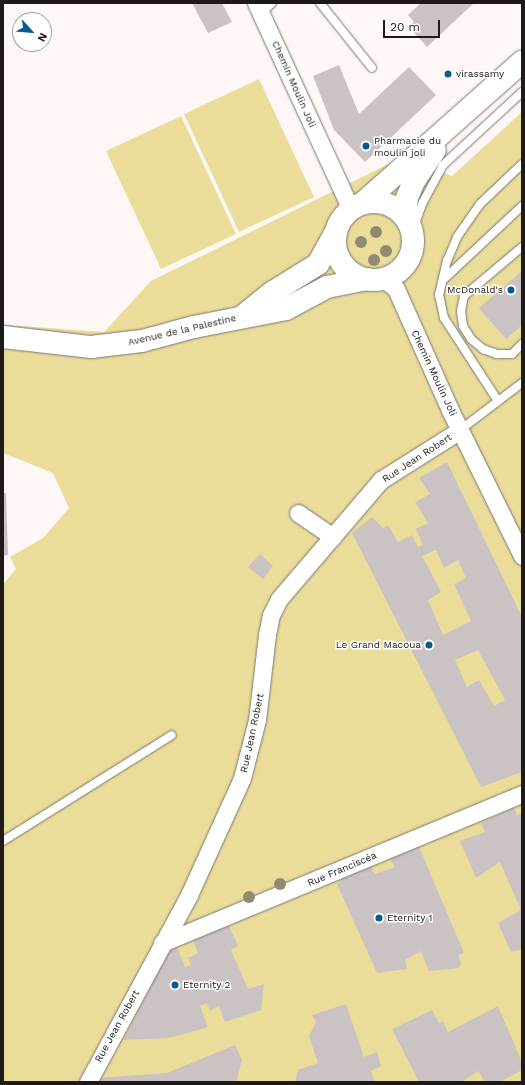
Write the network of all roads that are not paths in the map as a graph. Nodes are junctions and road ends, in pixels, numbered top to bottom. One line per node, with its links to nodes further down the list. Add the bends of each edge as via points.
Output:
1 (320, 3): 4 (lane)
2 (263, 6): 8 (street, Chemin Moulin Joli)
3 (522, 62): 6 (main road)
4 (372, 68)
5 (522, 92): 10 (lane, via 443,165)
6 (448, 130): 8 (main road); 10 (main road, via 414,181 407,198)
7 (522, 164): 13 (lane, via 479,204 457,236)
8 (357, 206): 10 (main road, via 386,204); 11 (main road, via 342,219)
9 (522, 206): 13 (lane)
10 (408, 225): 14 (main road, via 410,256 403,266)
11 (336, 232): 14 (main road, via 338,257 350,271); 15 (main road, Avenue de la Palestine, via 318,264 273,292)
12 (522, 247): 17 (lane, via 464,296 461,311 463,326 471,339 482,349 497,354 512,354)
13 (443, 279): 19 (lane, via 439,295 444,318)
14 (376, 280): 15 (main road, Avenue de la Palestine, via 328,287 286,308); 20 (street, Chemin Moulin Joli, via 396,289)
15 (242, 316): 16 (main road, Avenue de la Palestine, via 142,341 90,347)
16 (3, 337)
17 (522, 344)
18 (522, 383): 19 (lane)
19 (498, 401): 20 (lane)
20 (460, 430): 22 (street, Rue Jean Robert, via 381,480); 23 (street, Chemin Moulin Joli)
21 (298, 513): 22 (street)
22 (333, 538): 27 (street, Rue Jean Robert, via 279,599 271,615 257,720 242,778 189,895)
23 (522, 556)
24 (172, 735): 26 (lane)
25 (522, 794): 27 (street, Rue Franciscéa)
26 (3, 841)
27 (162, 943): 28 (street, Rue Jean Robert)
28 (88, 1082)

